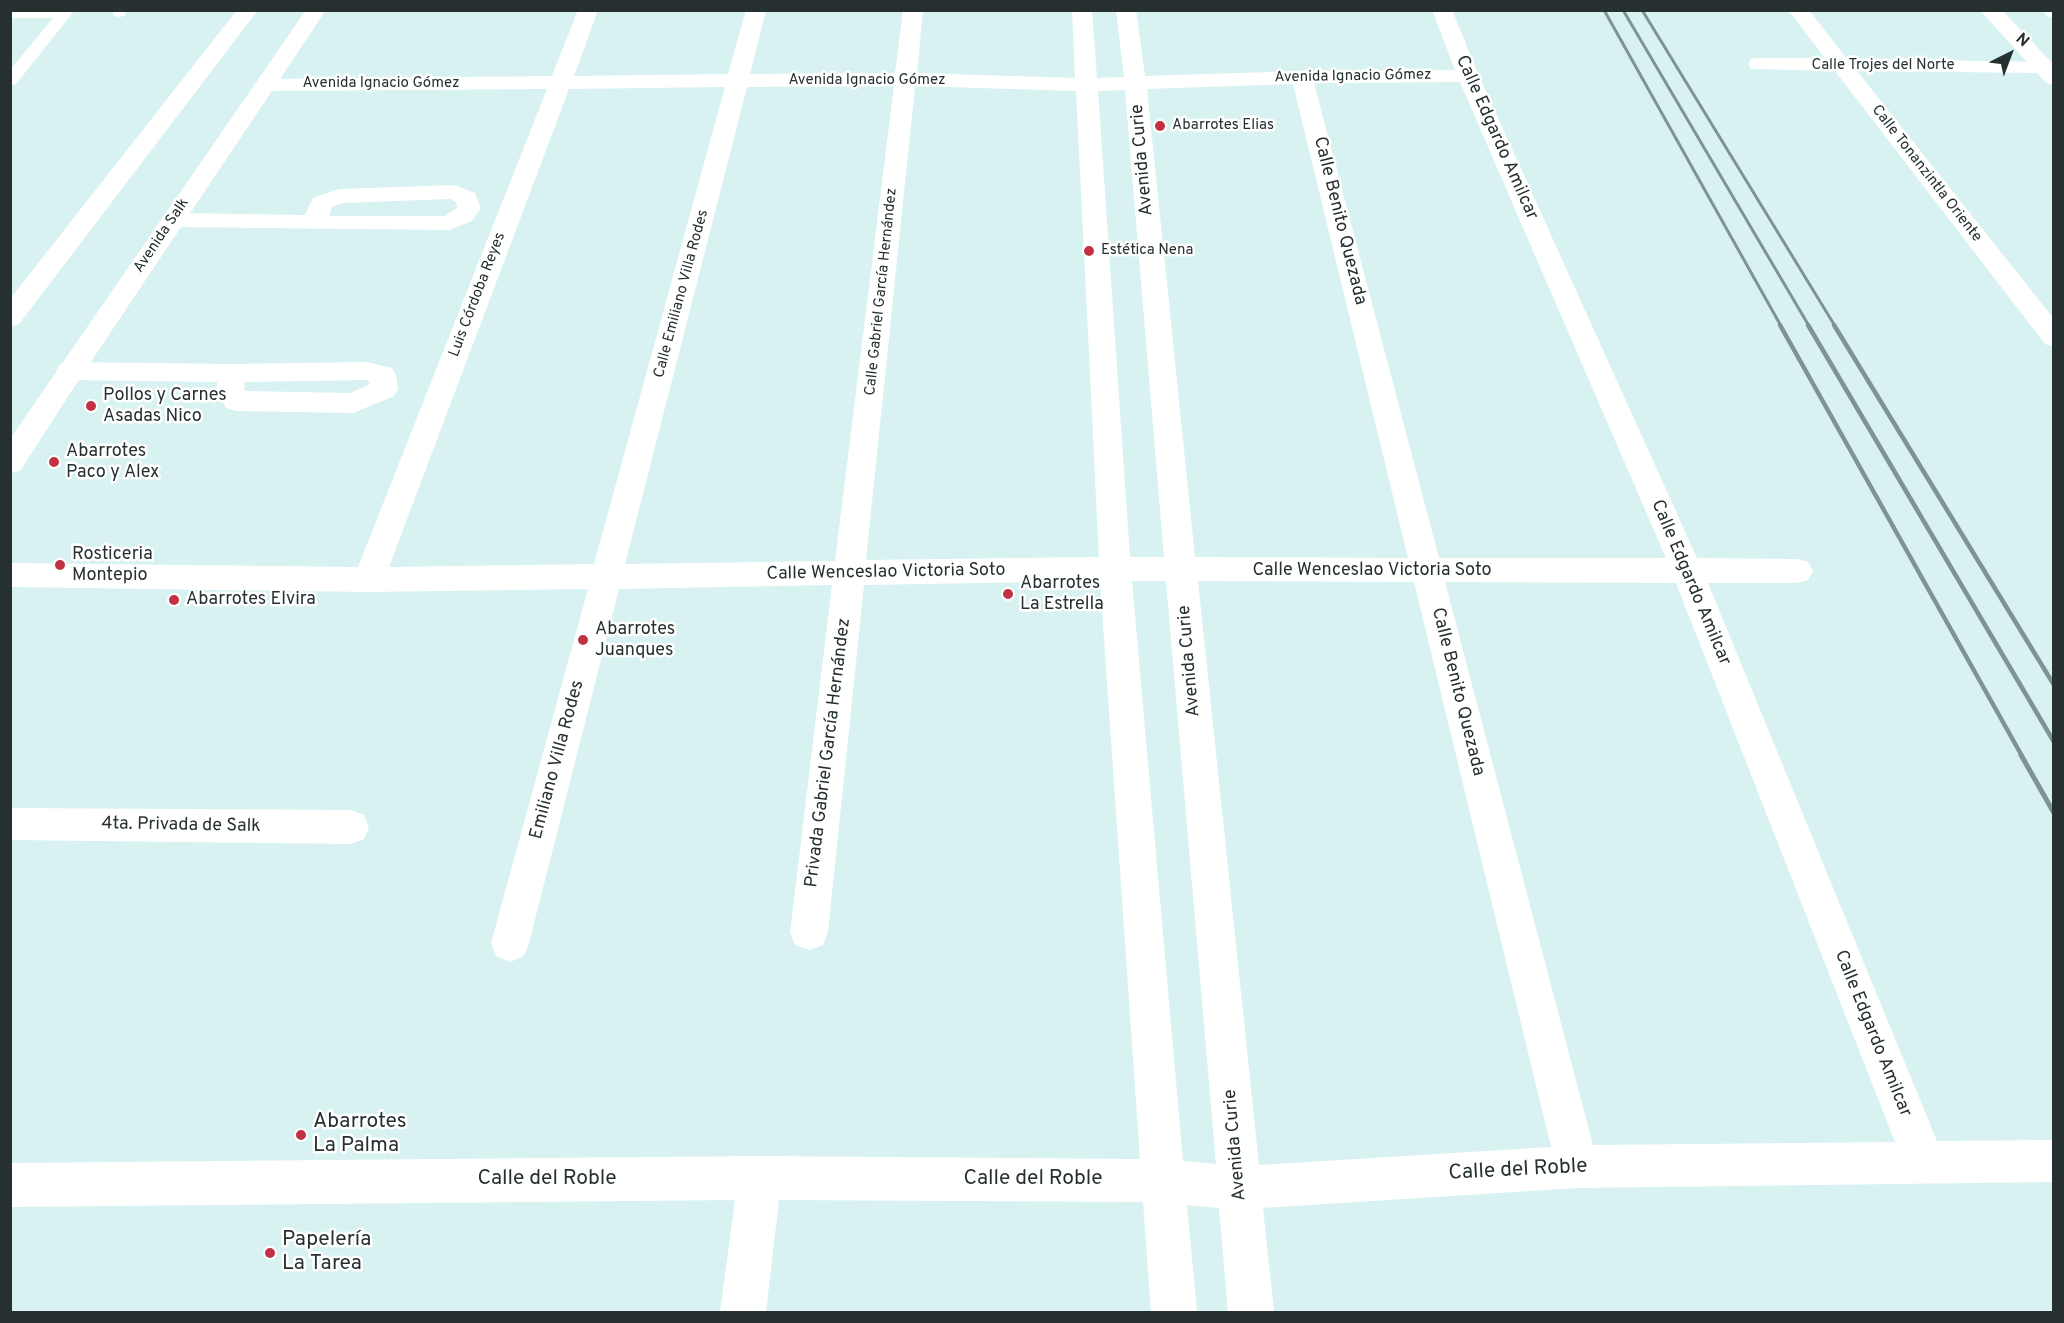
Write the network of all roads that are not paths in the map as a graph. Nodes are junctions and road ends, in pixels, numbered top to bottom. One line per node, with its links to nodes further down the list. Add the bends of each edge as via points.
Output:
1 (248, 10): 27 (street)
2 (316, 10): 23 (street, Avenida Salk)
3 (588, 10): 21 (street, Luis Córdoba Reyes)
4 (756, 10): 20 (street, Calle Emiliano Villa Rodes)
5 (914, 10): 18 (street, Calle Gabriel García Hernández)
6 (1082, 10): 24 (street)
7 (1126, 10): 22 (street, Avenida Curie)
8 (1442, 10): 16 (street, Calle Edgardo Amilcar)
9 (1798, 10): 14 (street, Calle Tonanzintla Oriente)
10 (1990, 10): 15 (street)
11 (66, 12): 12 (lane); 19 (lane)
12 (10, 14)
13 (1759, 64): 14 (street, Calle Trojes del Norte)
14 (1843, 66): 15 (street, Calle Trojes del Norte); 28 (street, Calle Tonanzintla Oriente)
15 (2048, 72)
16 (1468, 76): 17 (street, Avenida Ignacio Gómez); 35 (street, Calle Edgardo Amilcar)
17 (1302, 77): 22 (street, Avenida Ignacio Gómez); 34 (street, Calle Benito Quezada)
18 (906, 79): 20 (street, Avenida Ignacio Gómez); 24 (street, Avenida Ignacio Gómez); 37 (street, Calle Gabriel García Hernández)
19 (10, 81)
20 (739, 81): 21 (street, Avenida Ignacio Gómez); 39 (street, Calle Emiliano Villa Rodes)
21 (561, 82): 23 (street, Avenida Ignacio Gómez); 40 (street, Luis Córdoba Reyes)
22 (1135, 82): 24 (street, Avenida Ignacio Gómez); 33 (street, Avenida Curie)
23 (266, 85): 25 (street, Avenida Salk)
24 (1086, 85): 32 (street)
25 (173, 220): 26 (street); 29 (street, Avenida Salk)
26 (315, 223): 26 (street, via 449,223 469,208 467,198 454,192 339,196 321,203)
27 (10, 318)
28 (2054, 338)
29 (70, 370): 30 (street); 31 (street, Avenida Salk)
30 (230, 373): 30 (street, via 367,371 382,375 384,389 353,403 236,401)
31 (10, 463)
32 (1115, 569): 33 (street, Calle Wenceslao Victoria Soto); 37 (street, Calle Wenceslao Victoria Soto); 49 (street)
33 (1181, 571): 34 (street, Calle Wenceslao Victoria Soto); 51 (street, Avenida Curie)
34 (1427, 571): 35 (street, Calle Wenceslao Victoria Soto); 47 (street, Calle Benito Quezada)
35 (1687, 571): 36 (street, Calle Wenceslao Victoria Soto); 46 (street, Calle Edgardo Amilcar)
36 (1797, 571)
37 (850, 574): 39 (street, Calle Wenceslao Victoria Soto); 43 (street, Privada Gabriel García Hernández)
38 (10, 575): 40 (street, Calle Wenceslao Victoria Soto)
39 (607, 578): 40 (street, Calle Wenceslao Victoria Soto); 44 (street, Emiliano Villa Rodes)
40 (369, 580)
41 (10, 824): 42 (street, 4ta. Privada de Salk)
42 (351, 827)
43 (809, 932)
44 (510, 943)
45 (2054, 1161): 46 (street, Calle del Roble)
46 (1924, 1162): 47 (street, Calle del Roble)
47 (1578, 1167): 51 (street, Calle del Roble)
48 (760, 1178): 49 (street, Calle del Roble); 50 (street, Calle del Roble); 52 (street)
49 (1166, 1181): 51 (street, Calle del Roble); 53 (street)
50 (10, 1185)
51 (1240, 1188): 54 (street, Avenida Curie)
52 (743, 1312)
53 (1174, 1312)
54 (1251, 1312)

